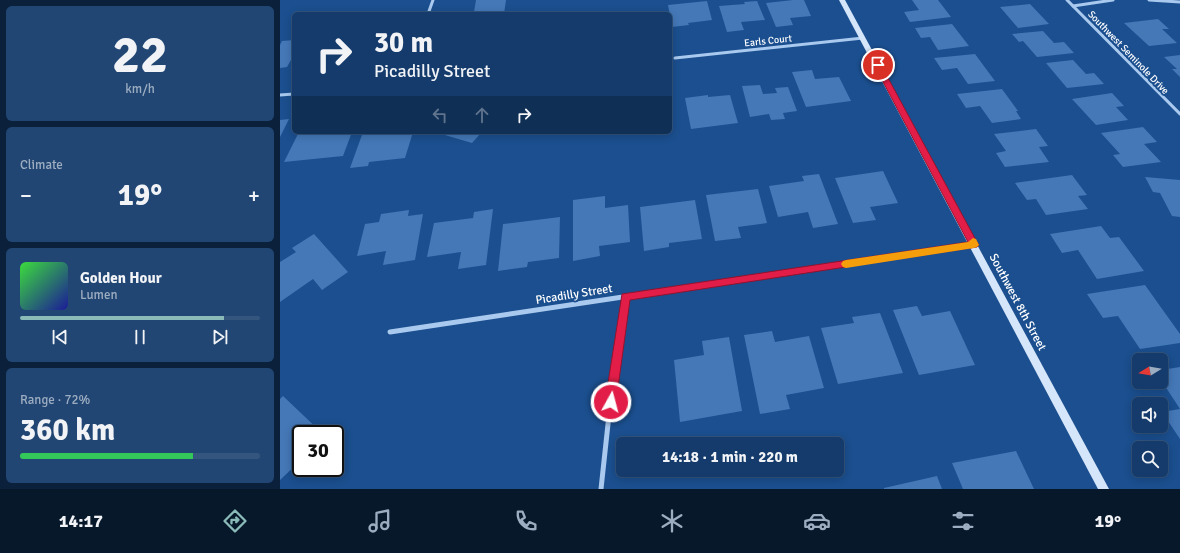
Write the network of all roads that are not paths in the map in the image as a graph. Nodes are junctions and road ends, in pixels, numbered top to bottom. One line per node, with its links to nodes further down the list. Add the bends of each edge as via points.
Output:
1 (433, 0): 8 (street)
2 (842, 0): 9 (street, Southwest 8th Street)
3 (1067, 0): 7 (street, Southwest Seminole Drive)
4 (1113, 0): 7 (street)
5 (1149, 0): 6 (street)
6 (1180, 2)
7 (1073, 6): 13 (street, Southwest Seminole Drive)
8 (429, 12)
9 (863, 38): 10 (street, Earls Court); 14 (street, Southwest 8th Street)
10 (675, 58)
11 (292, 94): 12 (street)
12 (280, 95)
13 (1180, 114)
14 (974, 245): 15 (street, Picadilly Street); 18 (street, Southwest 8th Street)
15 (625, 297): 16 (street, Picadilly Street); 17 (street)
16 (390, 332)
17 (601, 489)
18 (1104, 489)

